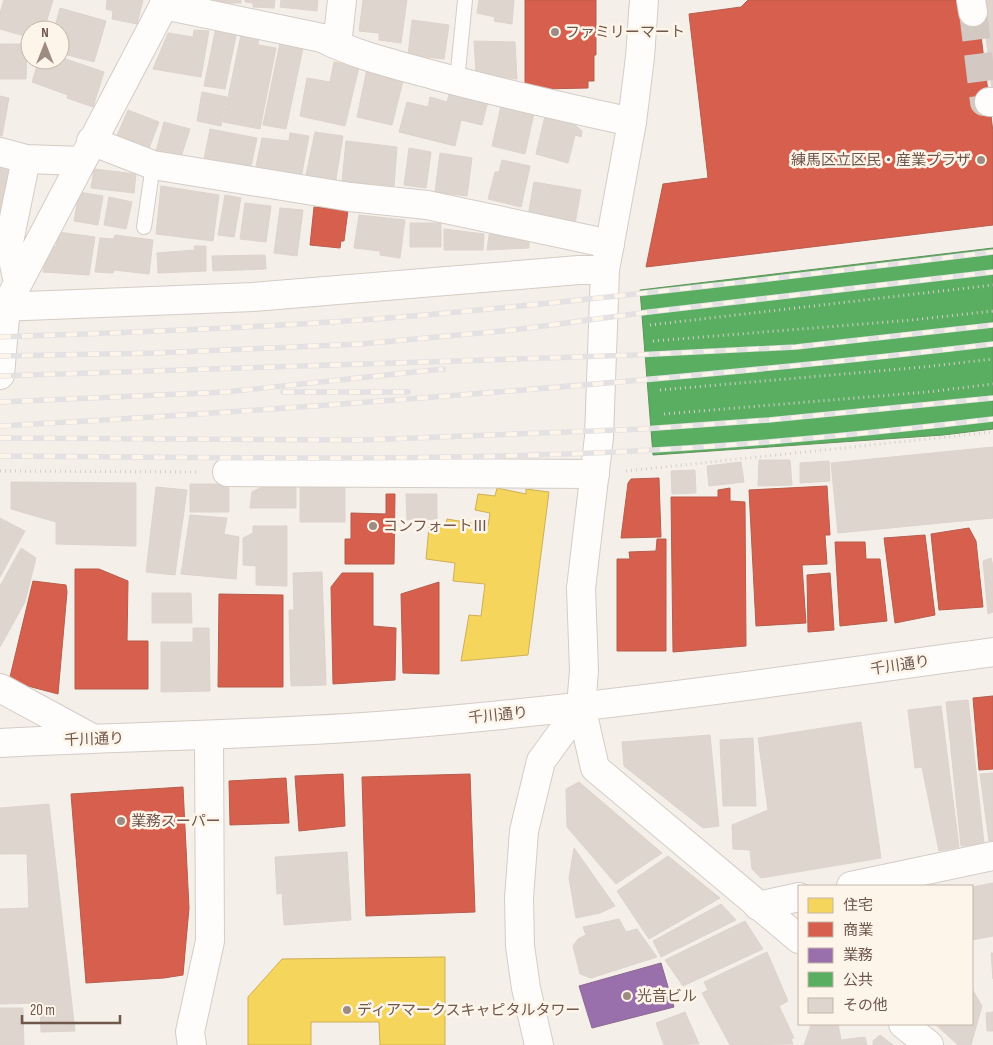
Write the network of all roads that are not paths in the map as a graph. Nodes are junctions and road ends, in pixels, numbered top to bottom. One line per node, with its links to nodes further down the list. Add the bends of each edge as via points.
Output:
1 (342, 0): 5 (street)
2 (465, 0): 6 (lane)
3 (644, 0): 7 (street)
4 (164, 3): 5 (street, via 322,38); 8 (street)
5 (337, 45): 6 (street)
6 (456, 81): 7 (street)
7 (632, 122): 13 (street)
8 (86, 151): 10 (street); 11 (street); 14 (street)
9 (0, 152): 10 (street)
10 (26, 159): 14 (street, via 9,242)
11 (153, 165): 12 (lane); 13 (street, via 350,197 427,205)
12 (144, 227)
13 (607, 257): 15 (street, via 579,270 253,297); 18 (street, via 600,437)
14 (18, 282): 15 (street)
15 (3, 306): 16 (street)
16 (0, 375)
17 (227, 472): 18 (street)
18 (595, 474): 21 (street, via 581,588 584,671)
19 (993, 652): 21 (street, 千川通り)
20 (0, 688): 23 (street)
21 (581, 706): 22 (street, 千川通り, via 390,725); 28 (street, via 595,768); 32 (street, via 541,761 524,831 519,898 520,946)
22 (209, 735): 23 (street, 千川通り); 31 (street, via 210,941 190,1032)
23 (92, 738): 24 (street, 千川通り)
24 (0, 743)
25 (993, 856): 26 (street)
26 (857, 885)
27 (798, 898): 28 (street)
28 (758, 906): 29 (street)
29 (798, 939)
30 (904, 1025): 33 (street)
31 (192, 1045)
32 (539, 1045)
33 (929, 1045)

